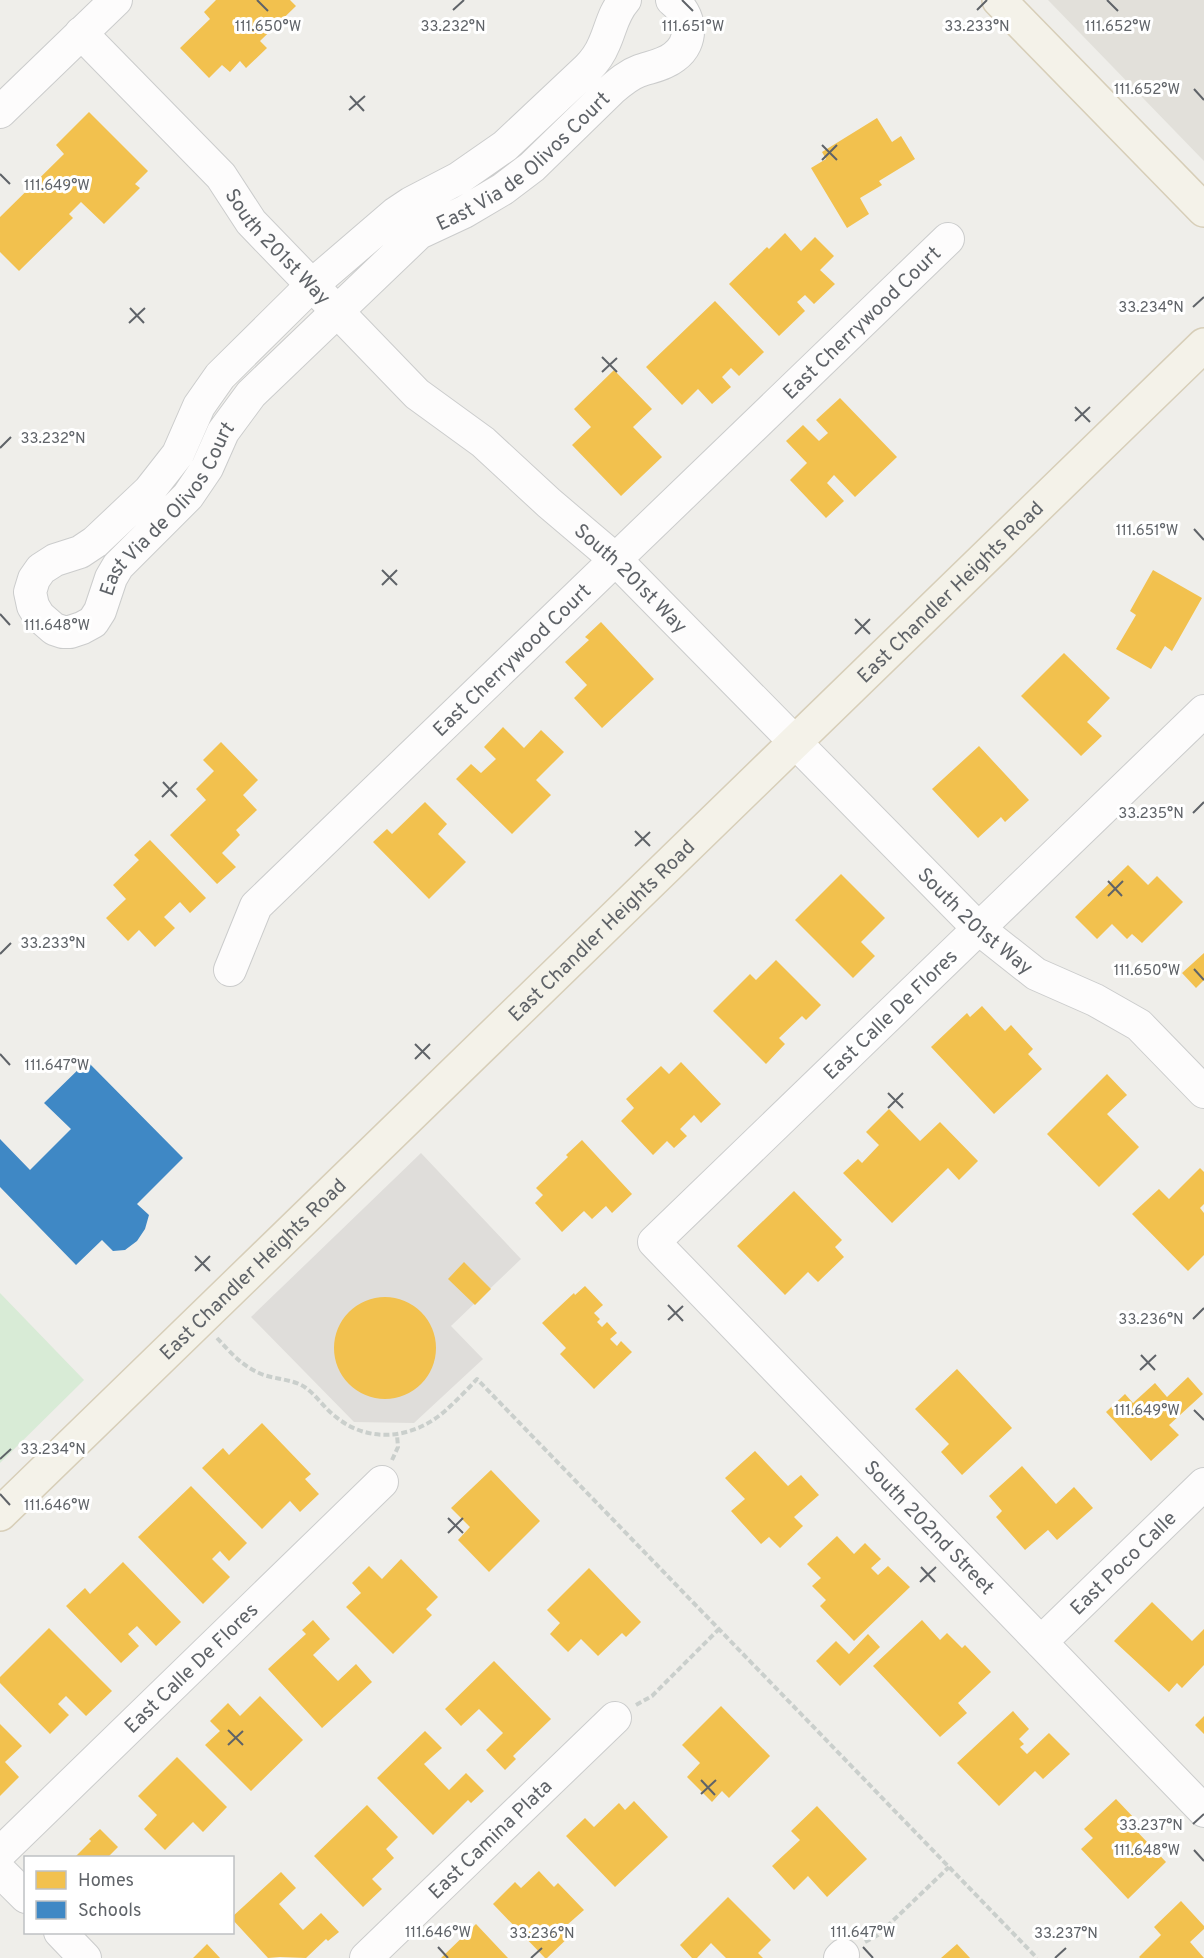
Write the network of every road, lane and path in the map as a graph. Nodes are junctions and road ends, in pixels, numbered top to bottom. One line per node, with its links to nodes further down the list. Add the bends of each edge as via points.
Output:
1 (116, 0): 5 (street)
2 (625, 0): 6 (street, East Via de Olivos Court, via 596,59)
3 (672, 0): 7 (street, East Via de Olivos Court, via 681,6 689,23 676,56 629,76)
4 (999, 0): 9 (main road)
5 (81, 33): 8 (street); 12 (street, South 201st Way, via 220,176 251,222)
6 (568, 87): 7 (street); 10 (street, East Via de Olivos Court, via 506,146 459,178)
7 (590, 110): 10 (street, East Via de Olivos Court, via 503,189 464,212)
8 (0, 112)
9 (1204, 210)
10 (411, 221): 12 (street, East Via de Olivos Court, via 374,230); 13 (street, East Via de Olivos Court)
11 (948, 239): 17 (street, East Cherrywood Court)
12 (312, 285): 13 (street, South 201st Way); 15 (street, East Via de Olivos Court, via 220,376 199,406)
13 (337, 311): 16 (street, East Via de Olivos Court, via 241,406); 17 (street, South 201st Way, via 417,394 483,442)
14 (1204, 345): 19 (main road, East Chandler Heights Road)
15 (178, 454): 16 (street); 16 (street, East Via de Olivos Court, via 149,491 95,542 41,569 30,592 33,606 46,624 70,632 93,622 118,566 188,496)
16 (207, 468)
17 (615, 559): 19 (street, South 201st Way); 21 (street, East Cherrywood Court, via 255,906)
18 (1204, 711): 20 (street, East Calle De Flores)
19 (794, 742): 20 (street, South 201st Way); 24 (main road, East Chandler Heights Road)
20 (979, 929): 22 (street, South 201st Way, via 1036,974 1139,1025); 23 (street, East Calle De Flores)
21 (230, 970)
22 (1204, 1092)
23 (654, 1242): 29 (street, South 202nd Street)
24 (200, 1320): 27 (main road, East Chandler Heights Road); 28 (path, via 240,1362 260,1374 287,1379 306,1388 336,1418 357,1430 378,1435 397,1435 424,1425 443,1413 477,1379)
25 (382, 1482): 32 (street, East Calle De Flores)
26 (1204, 1485): 29 (street, East Poco Calle)
27 (0, 1514)
28 (719, 1629): 30 (path, via 652,1696); 33 (path)
29 (1041, 1642): 31 (street, South 202nd Street)
30 (615, 1718): 39 (street, East Camina Plata)
31 (1204, 1811)
32 (0, 1853)
33 (949, 1867): 37 (path, via 878,1935); 40 (path)
34 (0, 1871): 35 (street)
35 (24, 1895)
36 (62, 1934): 38 (street)
37 (841, 1957)
38 (85, 1958)
39 (366, 1958)
40 (1037, 1958)

